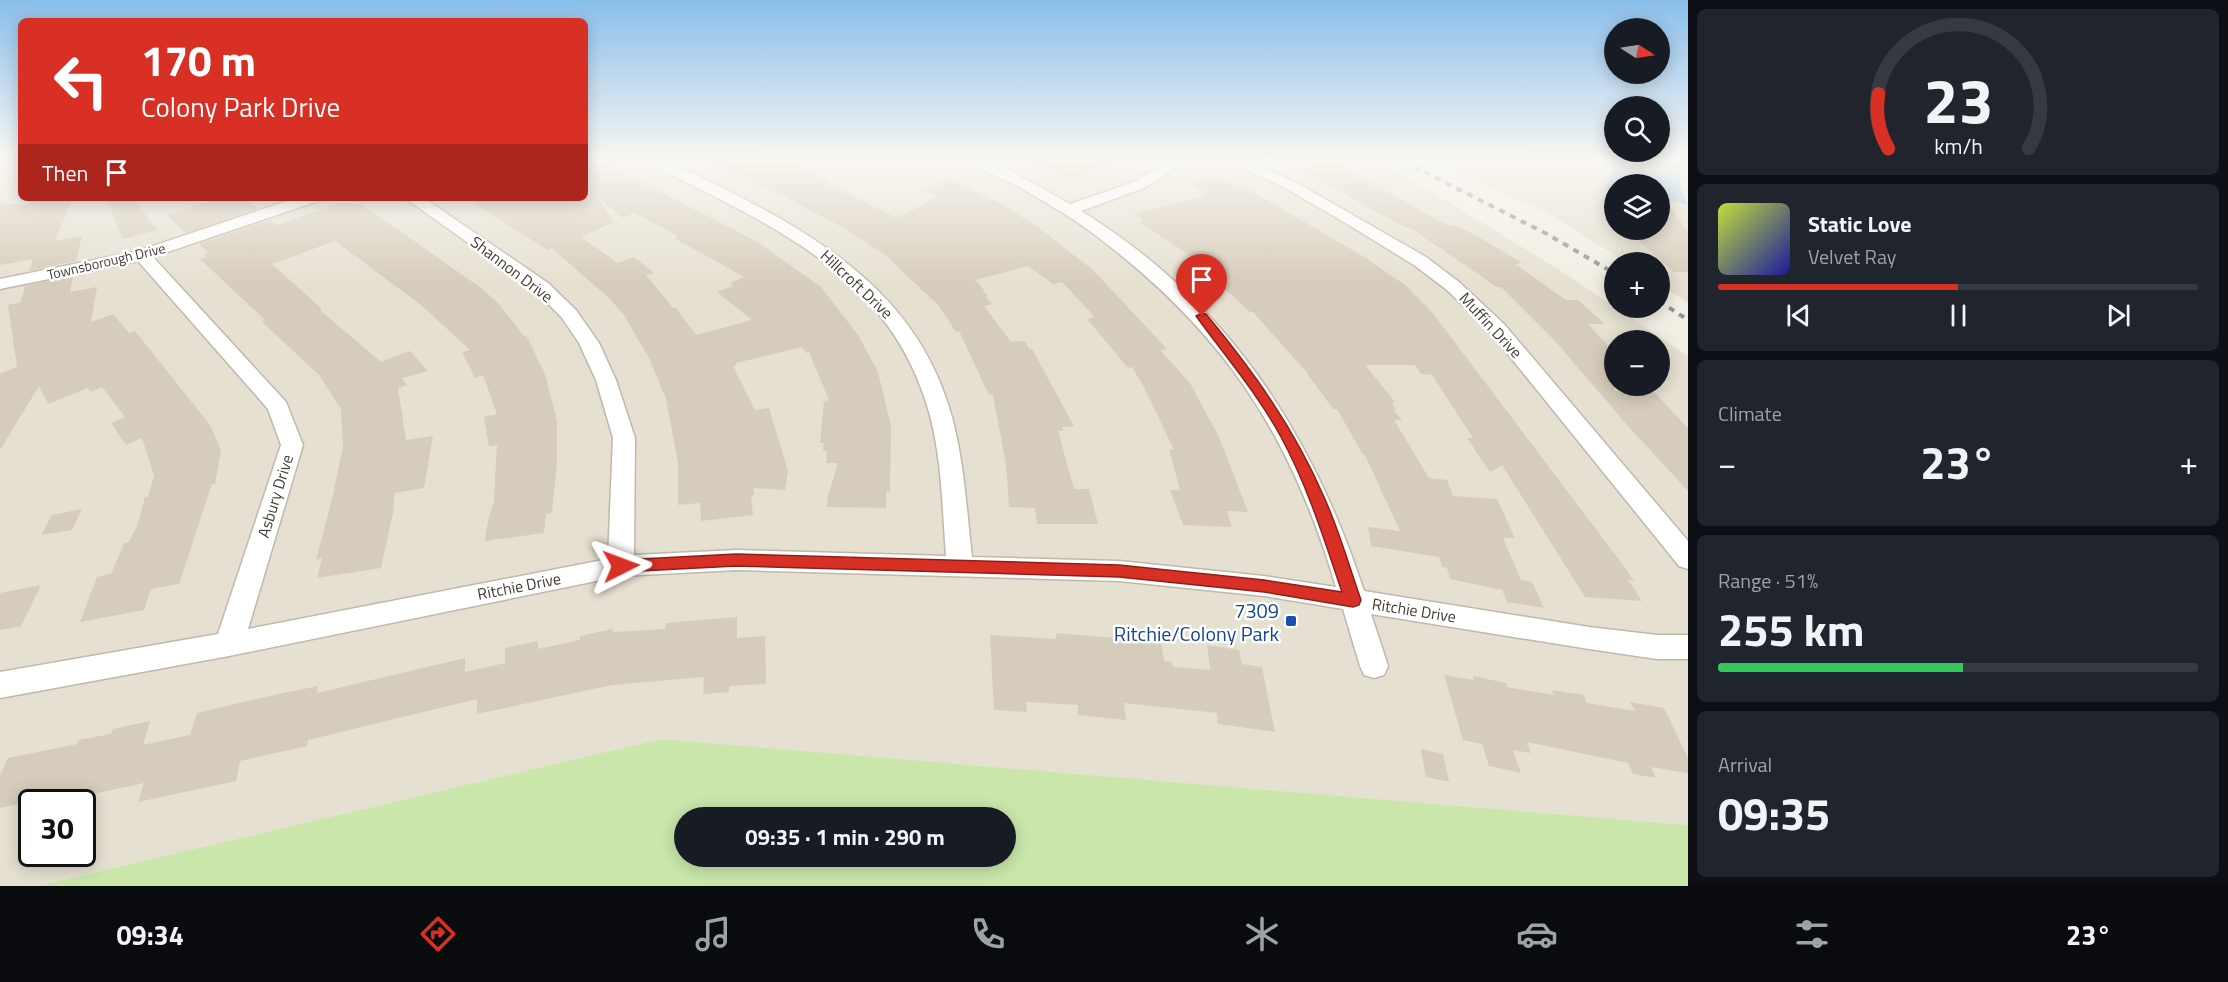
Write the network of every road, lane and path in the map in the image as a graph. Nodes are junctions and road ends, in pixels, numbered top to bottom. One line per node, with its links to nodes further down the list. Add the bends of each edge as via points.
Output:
1 (299, 202): 8 (street, Townsborough Drive)
2 (419, 202): 12 (street, Shannon Drive, via 542,288 569,314 589,344 606,380 624,438)
3 (737, 202): 11 (street, Hillcroft Drive, via 814,244 870,292 904,332 922,364 943,427)
4 (1055, 202): 7 (street)
5 (1090, 202): 7 (street)
6 (1321, 202): 10 (street, Muffin Drive, via 1420,261 1497,328)
7 (1069, 210): 13 (street, via 1164,279 1234,354 1271,408 1318,498)
8 (142, 255): 9 (street, Townsborough Drive); 14 (street, Asbury Drive, via 278,407 292,445)
9 (0, 284)
10 (1688, 559)
11 (960, 565): 12 (street, Ritchie Drive, via 736,560); 13 (street, Ritchie Drive, via 1119,571)
12 (621, 566): 14 (street, Ritchie Drive)
13 (1353, 600): 15 (street, Ritchie Drive, via 1589,638); 16 (street)
14 (229, 644): 17 (street, Ritchie Drive)
15 (1688, 647)
16 (1374, 666)
17 (0, 685)

